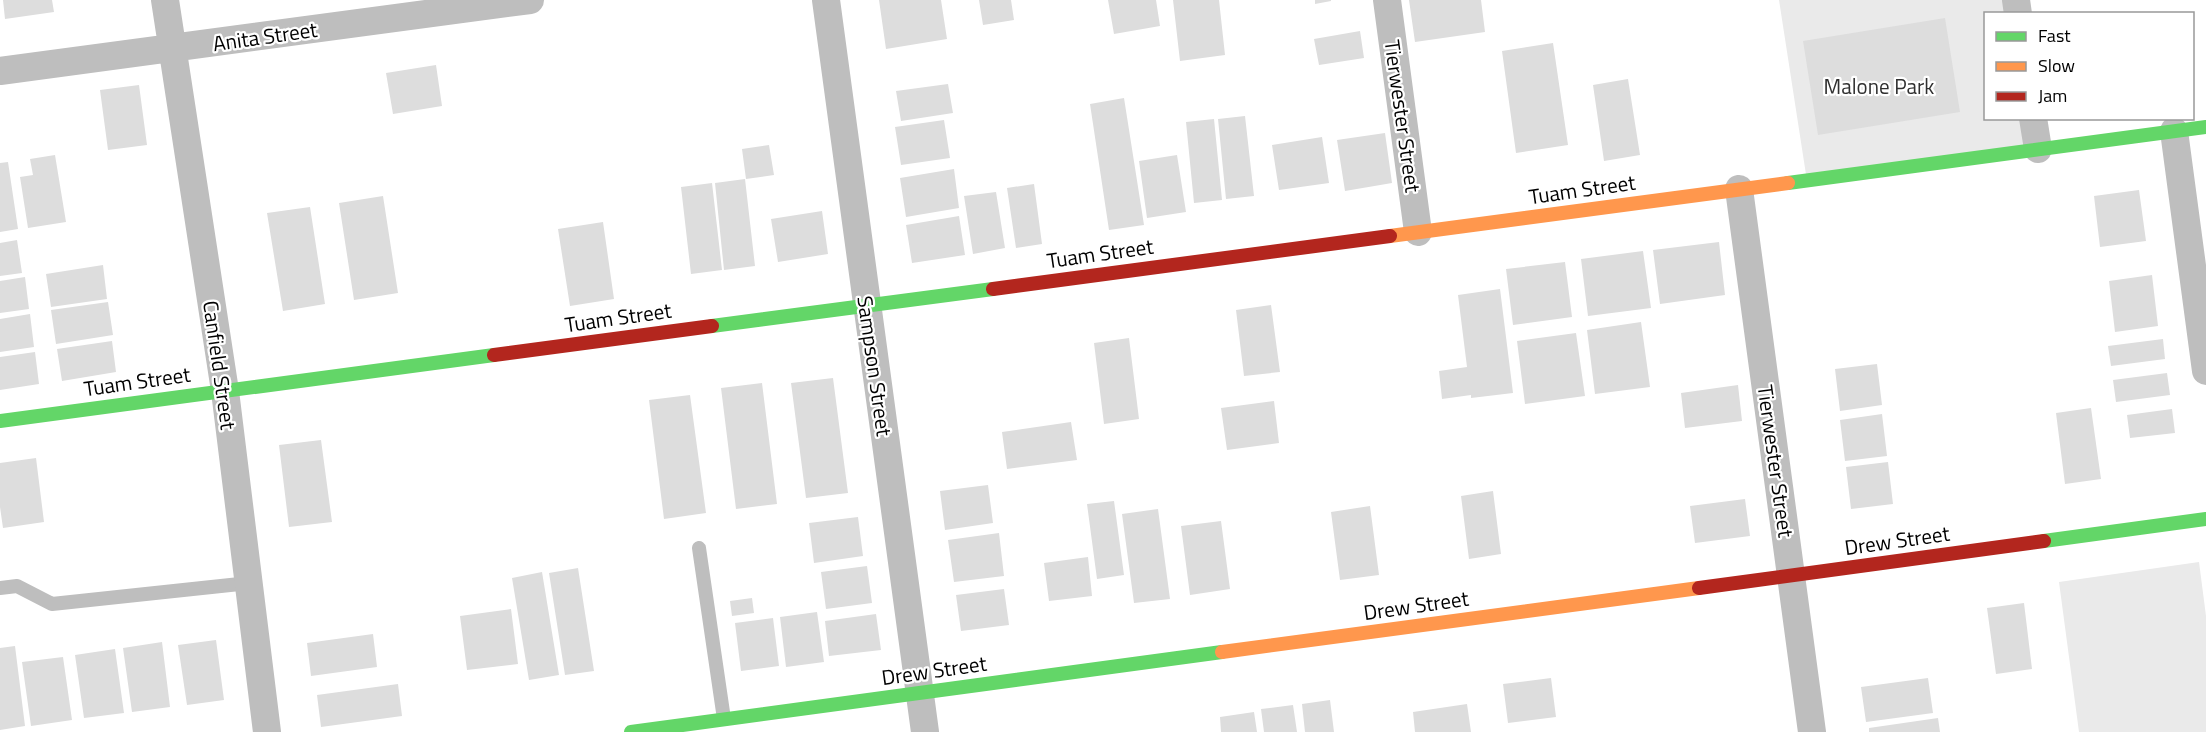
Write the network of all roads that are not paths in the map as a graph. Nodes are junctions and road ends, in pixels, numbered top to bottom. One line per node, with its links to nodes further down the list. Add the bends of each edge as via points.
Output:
1 (165, 0): 5 (street, Canfield Street)
2 (530, 0): 5 (street, Anita Street)
3 (826, 0): 13 (street, Sampson Street)
4 (1387, 0): 12 (street, Tierwester Street)
5 (171, 48): 6 (street, Anita Street); 15 (street, Canfield Street)
6 (0, 71)
7 (2033, 120): 10 (street)
8 (2206, 127): 9 (street, Tuam Street)
9 (2174, 131): 10 (street, Tuam Street); 14 (street)
10 (2038, 149): 11 (street, Tuam Street)
11 (1739, 189): 12 (street, Tuam Street); 19 (street, Tierwester Street)
12 (1418, 232): 13 (street, Tuam Street)
13 (866, 305): 15 (street, Tuam Street); 22 (street, Sampson Street)
14 (2206, 371)
15 (225, 391): 16 (street, Tuam Street); 20 (street, Canfield Street)
16 (0, 421)
17 (2206, 519): 19 (street, Drew Street)
18 (699, 548): 23 (lane)
19 (1791, 575): 22 (street, Drew Street); 27 (street, Tierwester Street)
20 (249, 583): 21 (lane, via 52,604 17,586); 24 (street, Canfield Street)
21 (0, 588)
22 (919, 693): 23 (street, Drew Street); 26 (street, Sampson Street)
23 (724, 719): 25 (street, Drew Street)
24 (267, 732)
25 (631, 732)
26 (925, 732)
27 (1812, 732)

